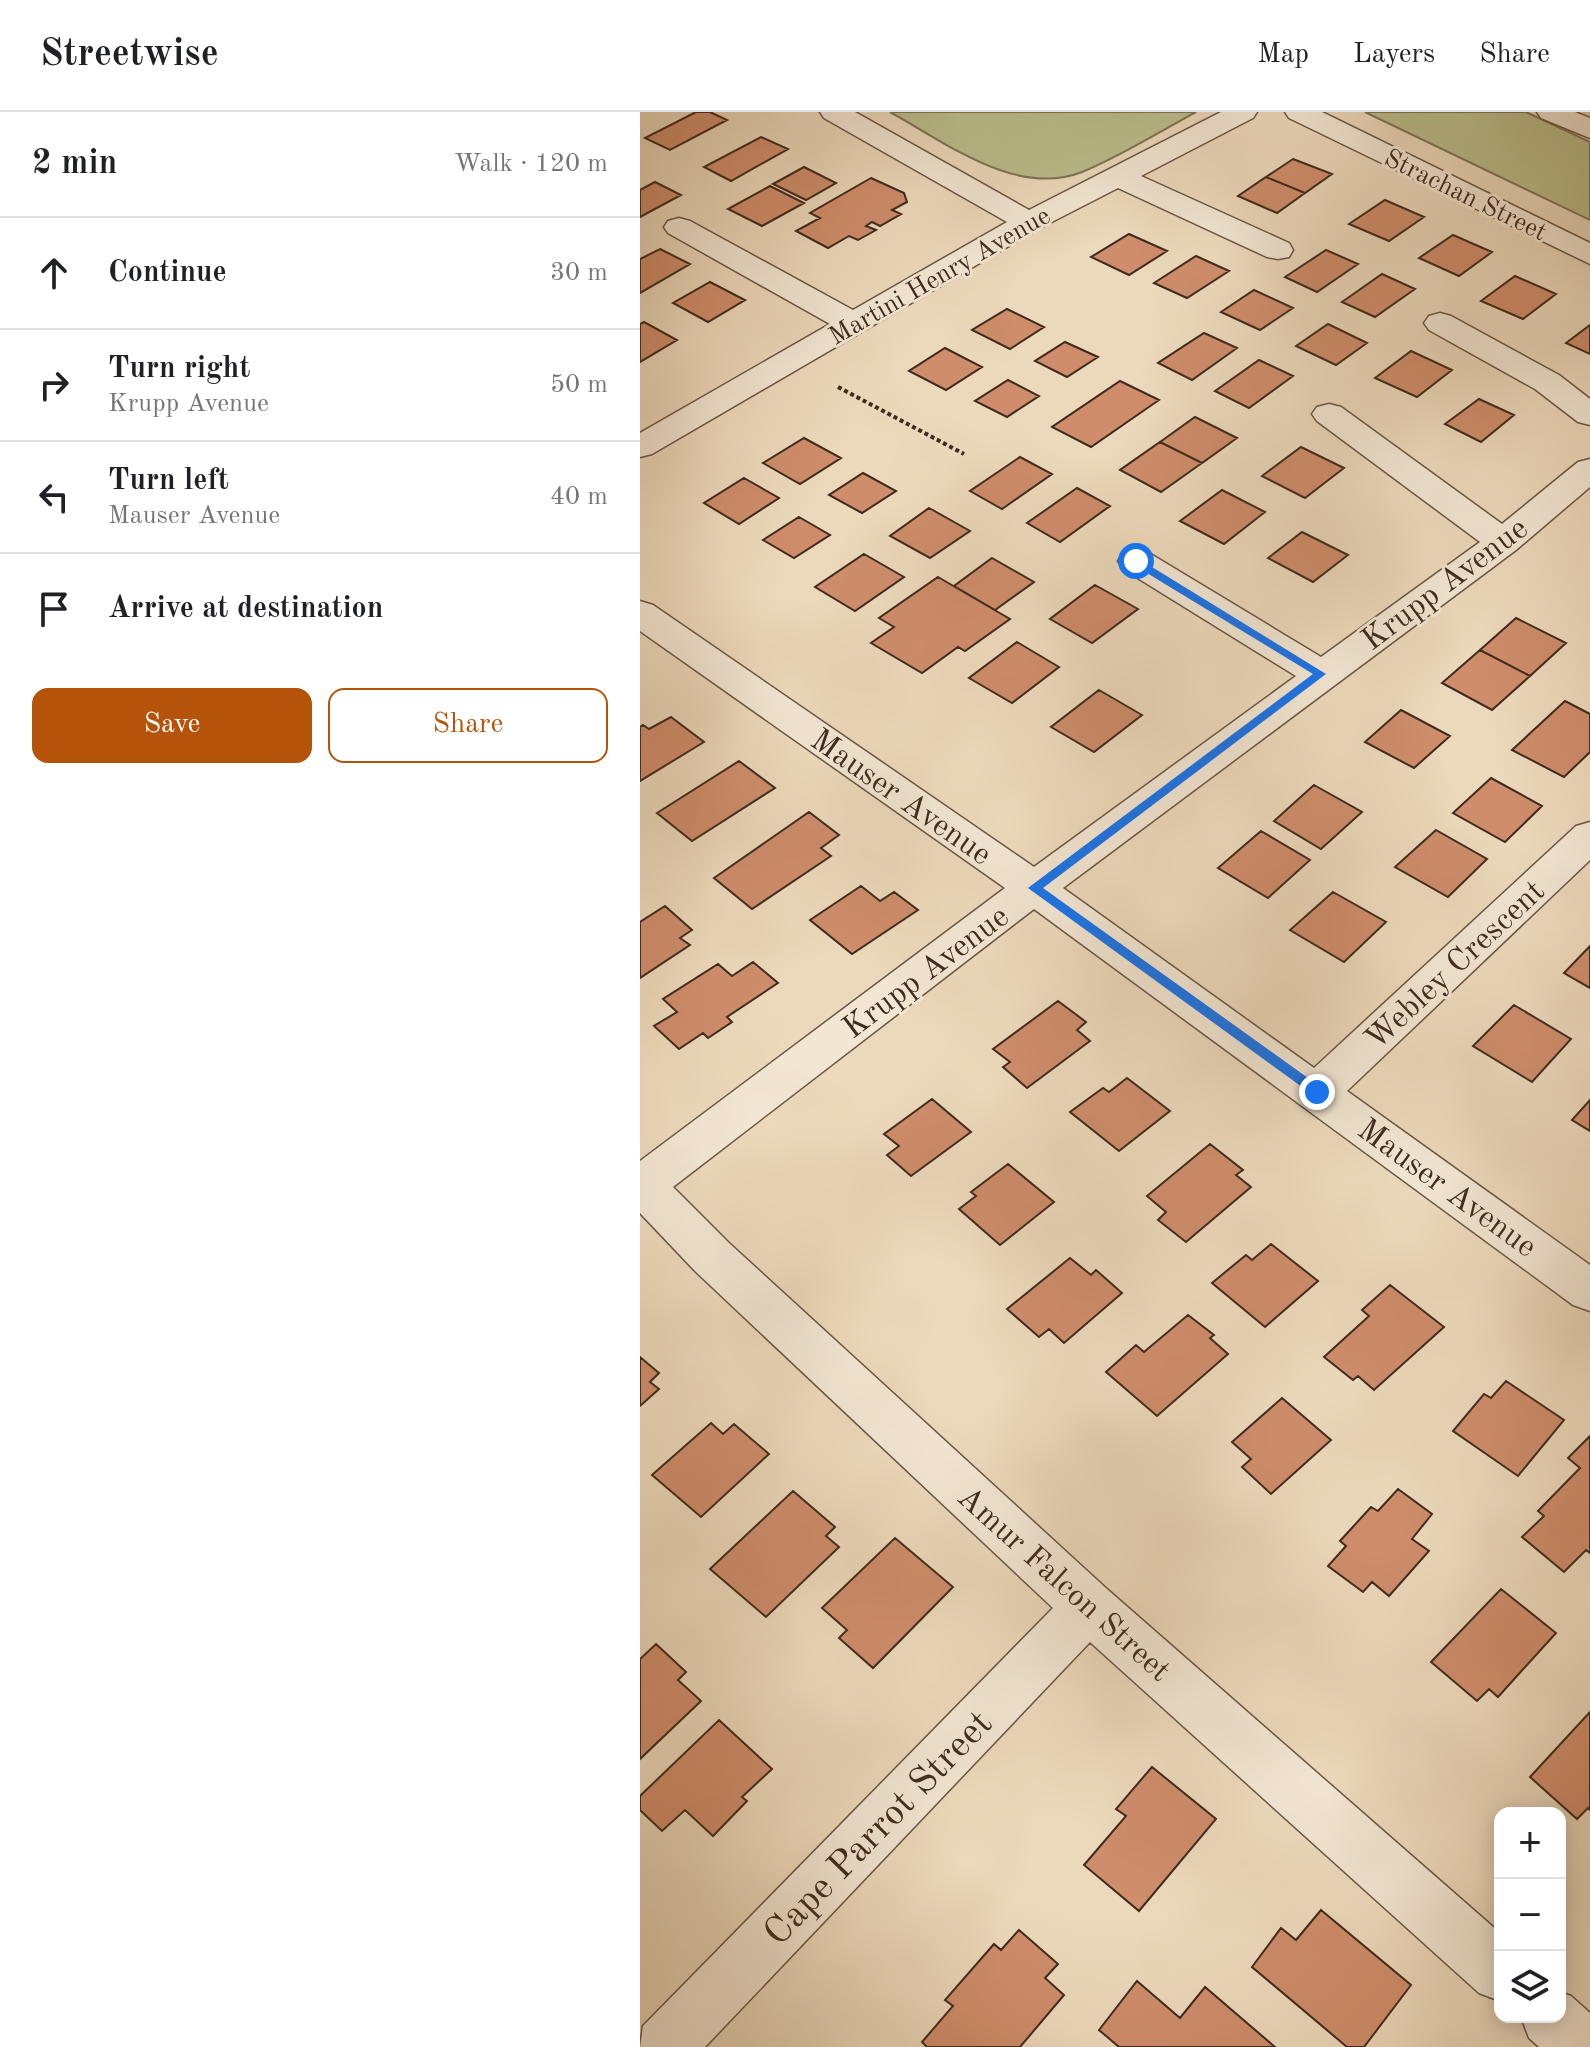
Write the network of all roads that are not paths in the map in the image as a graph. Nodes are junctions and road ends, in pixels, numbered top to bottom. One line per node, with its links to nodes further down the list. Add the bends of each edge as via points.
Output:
1 (834, 112): 7 (street)
2 (1243, 112): 6 (street, Martini Henry Avenue)
3 (1299, 112): 10 (street, Strachan Street)
4 (1551, 112): 5 (street)
5 (1590, 129)
6 (1117, 176): 7 (street, Martini Henry Avenue); 9 (street)
7 (1029, 222): 11 (street, Martini Henry Avenue)
8 (679, 227): 11 (street)
9 (1278, 250)
10 (1590, 255)
11 (853, 323): 15 (street, Martini Henry Avenue)
12 (1440, 323): 14 (street, via 1547,382)
13 (1329, 414): 17 (street)
14 (1590, 415)
15 (643, 441)
16 (1590, 469): 17 (street, Krupp Avenue)
17 (1503, 542): 20 (street, Krupp Avenue)
18 (1136, 561): 20 (street)
19 (640, 613): 22 (street, Mauser Avenue)
20 (1321, 674): 22 (street, Krupp Avenue)
21 (1590, 836): 23 (street, Webley Crescent)
22 (1034, 888): 23 (street, Mauser Avenue); 24 (street, Krupp Avenue)
23 (1317, 1092): 25 (street, Mauser Avenue)
24 (641, 1184): 26 (street, Amur Falcon Street, via 712,1257)
25 (1590, 1291)
26 (1089, 1607): 27 (street, Amur Falcon Street); 30 (street, Cape Parrot Street)
27 (1494, 1967)
28 (1546, 2023): 31 (street)
29 (1557, 2023): 32 (street)
30 (664, 2047)
31 (1528, 2047)
32 (1584, 2047)

